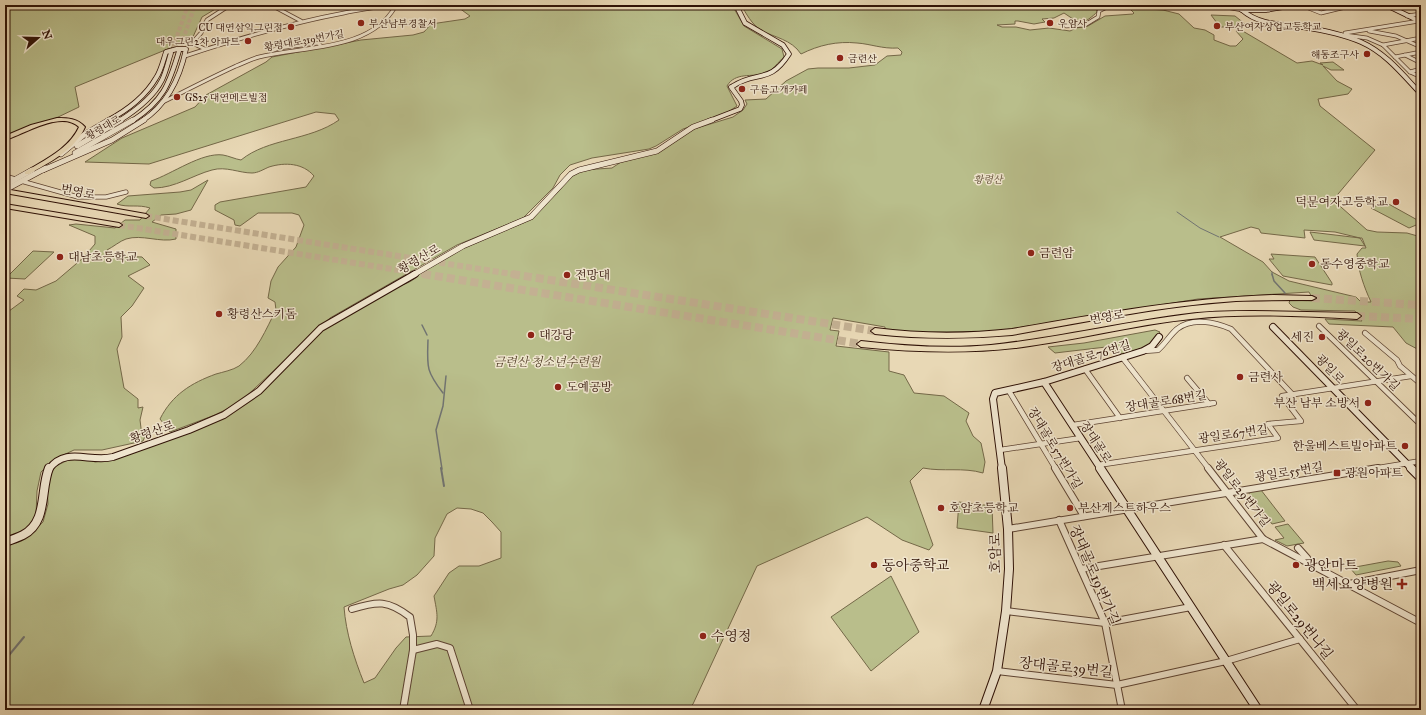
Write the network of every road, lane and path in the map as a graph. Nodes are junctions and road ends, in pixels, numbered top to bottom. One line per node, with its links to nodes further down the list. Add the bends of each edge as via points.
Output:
1 (230, 5): 26 (street, via 207,20 201,33 192,43)
2 (272, 5): 17 (street)
3 (736, 5): 97 (street, 황령산로, via 745,23 783,45 789,54 774,73 731,87 741,101 740,109 680,134 657,151 571,174 531,217 463,246 322,328 260,391 224,415 113,457 101,459 74,455 60,459 46,474 42,511 38,523 27,533)
4 (1111, 5): 19 (street, via 1099,11 1098,17 1085,24)
5 (1171, 5): 13 (street)
6 (1232, 5): 13 (street)
7 (1258, 5): 14 (street)
8 (1296, 5): 12 (street)
9 (1301, 5): 10 (street, via 1321,13)
10 (1354, 5)
11 (1386, 5): 16 (street)
12 (1285, 6): 14 (street)
13 (1242, 10): 14 (street); 21 (street, via 1263,23)
14 (1269, 10)
15 (1421, 14): 16 (street)
16 (1407, 16): 18 (street)
17 (300, 21): 26 (street, 황령대로319번가길); 40 (street, 황령대로319번가길, via 338,13 394,7 381,25 355,39 321,46 318,43 280,48 211,77)
18 (1420, 22): 20 (street)
19 (1066, 26)
20 (1364, 30): 21 (street); 23 (street, via 1382,32)
21 (1338, 34): 24 (street, via 1367,38); 38 (street, via 1376,50)
22 (1421, 38): 23 (street)
23 (1408, 41): 24 (street); 25 (street)
24 (1383, 45): 32 (street)
25 (1421, 46)
26 (205, 49): 31 (street, 황령대로319번가길)
27 (179, 51): 44 (street, 황령대로, via 169,83 157,100 129,123)
28 (1421, 52): 30 (street)
29 (171, 53): 42 (street, 황령대로, via 161,82 151,94 131,113)
30 (1405, 55): 32 (street); 33 (street)
31 (185, 56): 40 (street); 41 (street, via 185,48 166,52 158,77 147,92 122,113)
32 (1395, 57): 35 (street)
33 (1421, 63)
34 (1421, 70): 35 (street)
35 (1410, 72): 36 (street)
36 (1421, 77)
37 (1421, 87): 38 (street)
38 (1415, 88): 39 (street)
39 (1421, 92)
40 (165, 101): 45 (street, via 141,121)
41 (88, 132): 42 (street, via 87,135); 46 (street)
42 (98, 134): 46 (street, 황령대로)
43 (5, 138): 48 (highway, via 48,122 70,120 81,124 80,133 72,142)
44 (92, 144): 45 (street, via 89,148); 47 (street, 황령대로)
45 (97, 148): 47 (street)
46 (60, 155): 48 (street, 황령대로)
47 (43, 170): 51 (street, 황령대로)
48 (27, 173): 50 (street, 황령대로)
49 (5, 176): 50 (street)
50 (15, 179): 52 (street, 황령대로)
51 (21, 181): 53 (street, 황령대로); 54 (street, via 78,197 106,197)
52 (5, 185)
53 (5, 190): 56 (highway, 번영로)
54 (126, 192)
55 (5, 206): 57 (highway)
56 (146, 216)
57 (119, 225)
58 (1312, 298): 62 (highway, 번영로, via 1247,298 1195,302 986,334 937,336)
59 (1357, 316): 65 (highway, 번영로, via 1198,316 975,350 912,350)
60 (1319, 326): 71 (street, 광일로20번가길)
61 (1273, 327): 74 (street, 광일로)
62 (875, 331)
63 (1365, 333): 69 (street, via 1397,360)
64 (1159, 337): 66 (street, 장대골로76번길)
65 (861, 344)
66 (1144, 351): 67 (street, 장대골로76번길); 76 (street, 장대골로76번길, via 1158,350 1177,329 1209,322 1231,329)
67 (1122, 357): 68 (street, 장대골로76번길); 79 (street, 광일로29번가길)
68 (1085, 369): 72 (street, 장대골로76번길); 80 (street, 장대골로68번길)
69 (1411, 376): 71 (street); 73 (street)
70 (1187, 378): 78 (street)
71 (1376, 381): 74 (street); 81 (street, 광일로20번가길)
72 (1044, 382): 75 (street); 82 (street, 장대골로)
73 (1421, 384)
74 (1333, 388): 76 (street); 88 (street, 광일로)
75 (1009, 391): 84 (street, 장대골로57번가길); 85 (street, 호암로, via 995,393 993,399)
76 (1292, 394): 86 (street, 광일로67번길, via 1282,396 1301,421 1268,424 1278,438)
77 (1214, 403): 78 (street, 장대골로68번길)
78 (1209, 404): 79 (street, 장대골로68번길)
79 (1164, 411): 80 (street, 장대골로68번길); 86 (street, 광일로29번가길)
80 (1120, 418): 82 (street, 장대골로68번길)
81 (1421, 424)
82 (1073, 426): 83 (street, 장대골로)
83 (1081, 438): 84 (street); 89 (street, 장대골로)
84 (1041, 444): 85 (street); 93 (street, 장대골로57번가길)
85 (1000, 450): 95 (street, 호암로)
86 (1194, 450): 89 (street, 광일로67번길); 91 (street, 광일로29번가길)
87 (1421, 461): 88 (street, 광일로55번길)
88 (1406, 463): 90 (street, 광일로); 91 (street, 광일로55번길)
89 (1098, 465): 92 (street, 장대골로)
90 (1421, 478)
91 (1227, 492): 92 (street, 광일로55번길); 96 (street, 광일로29번가길)
92 (1127, 509): 93 (street, 광일로55번길); 100 (street, 장대골로)
93 (1084, 516): 94 (street, 광일로55번길)
94 (1059, 520): 95 (street, 광일로55번길); 102 (street, 장대골로19번가길)
95 (1008, 529): 107 (street, 호암로)
96 (1263, 539): 98 (street); 104 (street, 광일로29번가길)
97 (5, 542)
98 (1224, 545): 100 (street); 110 (street, 광일로29번나길)
99 (1298, 548): 101 (street)
100 (1158, 556): 102 (street); 105 (street, 장대골로)
101 (1308, 558)
102 (1081, 569): 108 (street, 장대골로19번가길)
103 (1421, 570): 104 (street)
104 (1348, 584): 109 (street, 광일로29번가길)
105 (1191, 607): 108 (street); 112 (street, 장대골로)
106 (352, 609): 111 (street, via 376,602 397,606 410,617)
107 (1006, 611): 108 (street); 113 (street, 호암로)
108 (1105, 623): 114 (street, 장대골로19번가길)
109 (1421, 623)
110 (1300, 639): 112 (street); 120 (street, 광일로29번나길)
111 (413, 650): 115 (street); 116 (street, via 437,644 450,648)
112 (1226, 662): 114 (street, 장대골로39번길); 119 (street, 장대골로)
113 (997, 671): 114 (street, 장대골로39번길); 117 (street, 호암로)
114 (1118, 685): 118 (street, 장대골로19번가길)
115 (403, 710)
116 (470, 710)
117 (983, 710)
118 (1122, 710)
119 (1258, 710)
120 (1357, 710)

